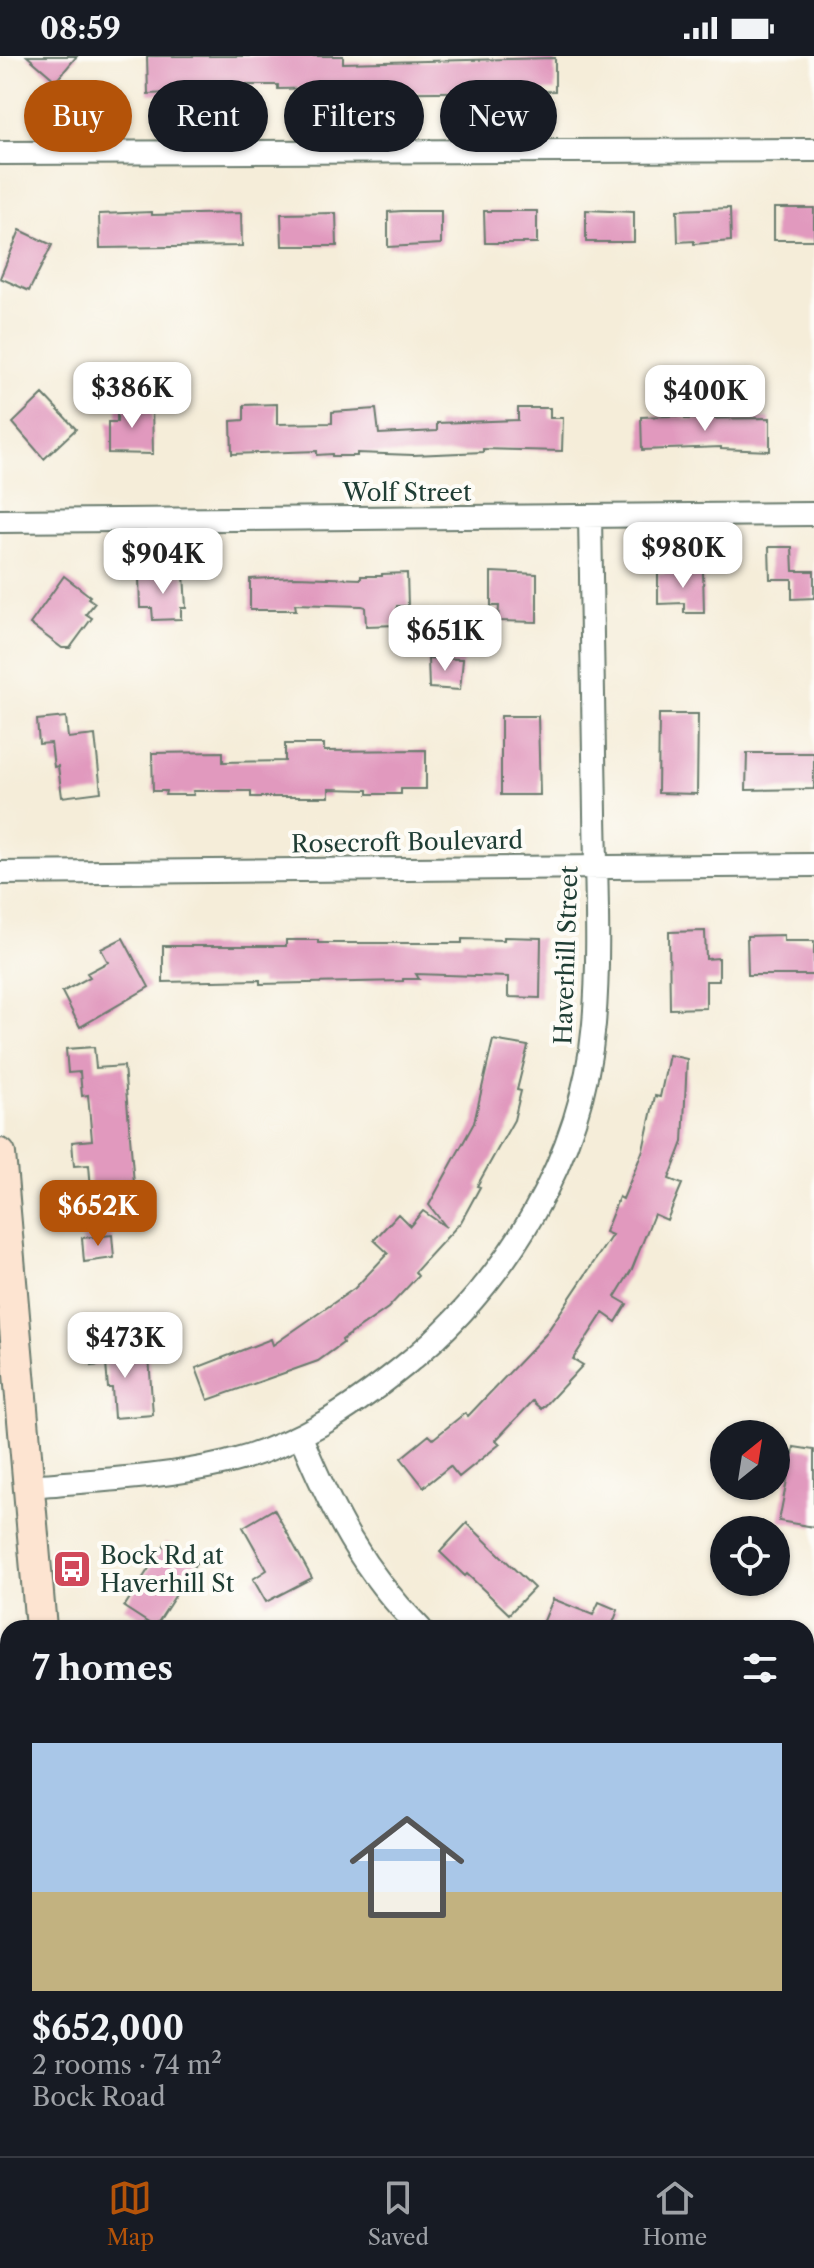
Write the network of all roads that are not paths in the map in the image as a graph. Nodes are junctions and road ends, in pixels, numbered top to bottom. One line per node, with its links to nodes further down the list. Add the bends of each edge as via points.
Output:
1 (814, 150): 2 (street)
2 (0, 153)
3 (814, 514): 4 (street, Wolf Street)
4 (590, 517): 5 (street, Wolf Street); 7 (street, Haverhill Street)
5 (0, 521)
6 (814, 865): 7 (street, Rosecroft Boulevard)
7 (596, 866): 8 (street, Rosecroft Boulevard); 10 (street, Haverhill Street, via 589,1060 571,1130 538,1206 495,1274 437,1340 374,1390)
8 (0, 873)
9 (0, 1154): 11 (main road)
10 (301, 1437): 11 (street, Haverhill Street, via 229,1462 173,1474); 13 (street, via 346,1536)
11 (30, 1486): 12 (main road)
12 (40, 1620)
13 (413, 1620)

